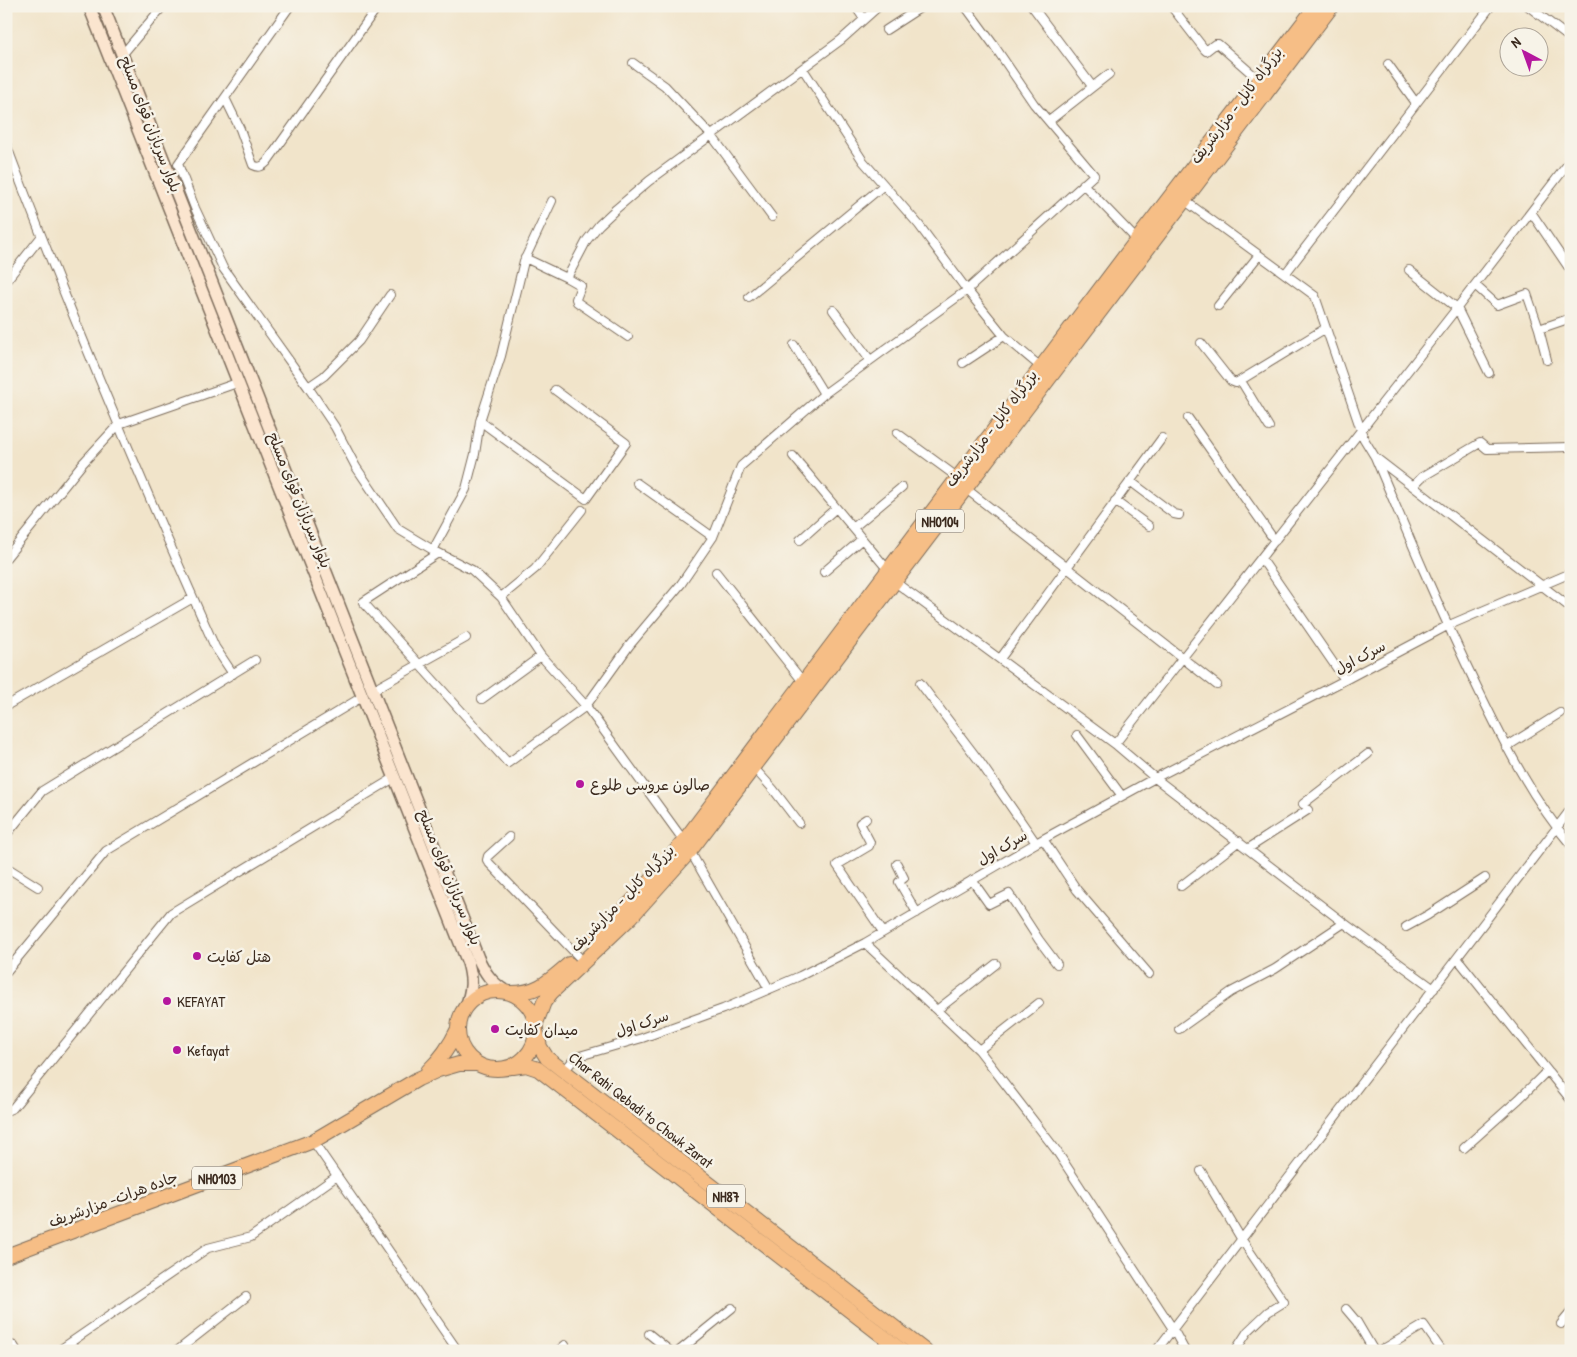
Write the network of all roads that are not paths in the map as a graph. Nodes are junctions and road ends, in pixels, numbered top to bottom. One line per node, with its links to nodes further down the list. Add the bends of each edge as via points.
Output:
1 (89, 6): 67 (main road, بلوار سربازان قوای مسلح)
2 (103, 6): 19 (main road, بلوار سربازان قوای مسلح)
3 (163, 6): 19 (street)
4 (290, 6): 26 (street)
5 (378, 6): 26 (street, via 262,167 253,165)
6 (855, 6): 16 (street)
7 (879, 6): 16 (street)
8 (923, 6): 17 (street)
9 (965, 6): 28 (street)
10 (1032, 6): 25 (street)
11 (1171, 6): 24 (street, via 1206,51 1218,44)
12 (1316, 6): 24 (highway, بزرگراه کابل - مزارشریف / NH0104)
13 (1332, 6): 34 (highway, بزرگراه کابل - مزارشریف / NH0104)
14 (1491, 6): 27 (street)
15 (1528, 6): 18 (street)
16 (864, 19): 22 (street)
17 (886, 30)
18 (1571, 39)
19 (122, 54): 120 (main road, بلوار سربازان قوای مسلح)
20 (633, 63): 29 (street, via 665,86)
21 (1388, 64): 27 (street)
22 (803, 69): 29 (street); 33 (street, via 862,161)
23 (1108, 74): 25 (street)
24 (1259, 80): 39 (highway, بزرگراه کابل - مزارشریف / NH0104)
25 (1092, 86): 28 (street)
26 (225, 98): 68 (street, via 178,164 223,268)
27 (1416, 103): 44 (street)
28 (1049, 121): 32 (street, via 1094,174)
29 (712, 136): 37 (street); 45 (street, via 649,182 599,225 587,240)
30 (6, 144): 38 (street)
31 (1571, 160): 36 (street)
32 (1083, 184): 39 (street); 48 (street)
33 (884, 185): 48 (street, via 919,225); 50 (street)
34 (1184, 200): 40 (street); 64 (highway, بزرگراه کابل - مزارشریف / NH0104)
35 (552, 201): 41 (street)
36 (1531, 212): 43 (street); 47 (street)
37 (772, 217)
38 (41, 237): 46 (street); 73 (street)
39 (1137, 240): 64 (highway, بزرگراه کابل - مزارشریف / NH0104)
40 (1259, 255): 44 (street); 51 (street)
41 (525, 258): 45 (street); 72 (street, via 501,356)
42 (1409, 270): 52 (street)
43 (1571, 271)
44 (1285, 274): 55 (street, via 1315,296)
45 (567, 278): 58 (street, via 581,286 577,302)
46 (6, 281)
47 (1475, 285): 52 (street); 56 (street, via 1497,305 1527,294)
48 (967, 290): 57 (street); 61 (street)
49 (390, 295): 68 (street, via 360,341)
50 (748, 297)
51 (1218, 306)
52 (1457, 308): 65 (street); 75 (street)
53 (833, 310): 61 (street)
54 (1571, 318): 56 (street)
55 (1326, 328): 66 (street); 75 (street)
56 (1539, 330): 62 (street)
57 (1004, 336): 63 (street); 64 (street)
58 (628, 337)
59 (1201, 343): 66 (street, via 1231,381)
60 (794, 345): 70 (street)
61 (870, 360): 70 (street)
62 (1547, 360)
63 (963, 363)
64 (1046, 371): 83 (highway, بزرگراه کابل - مزارشریف / NH0104)
65 (1489, 373)
66 (1241, 381): 74 (street)
67 (237, 383): 73 (street); 121 (main road, بلوار سربازان قوای مسلح)
68 (308, 387): 96 (street, via 356,467 398,528)
69 (555, 390): 72 (street, via 626,444 586,499)
70 (824, 394): 92 (street, via 741,466)
71 (1188, 418): 95 (street)
72 (480, 422): 96 (street, via 466,489)
73 (119, 424): 97 (street); 105 (street)
74 (1270, 427)
75 (1361, 429): 80 (street); 95 (street)
76 (897, 433): 83 (street)
77 (1162, 438): 81 (street)
78 (1571, 447): 84 (street, via 1487,449 1480,443)
79 (793, 456): 87 (street)
80 (1374, 457): 84 (street); 108 (street)
81 (1130, 481): 86 (street); 89 (street, via 1174,514)
82 (637, 483): 92 (street)
83 (961, 483): 99 (street); 103 (highway, بزرگراه کابل - مزارشریف / NH0104)
84 (1412, 486): 104 (street)
85 (902, 487): 91 (street)
86 (1116, 501): 90 (street); 99 (street)
87 (836, 508): 91 (street); 94 (street)
88 (582, 510): 106 (street, via 535,569)
89 (1180, 515)
90 (1149, 526)
91 (853, 528): 93 (street)
92 (713, 536): 124 (street, via 681,584 629,646)
93 (862, 539): 101 (street); 103 (street)
94 (800, 540)
95 (1274, 541): 98 (street)
96 (435, 551): 106 (street, via 472,570); 114 (street, via 363,602)
97 (6, 558)
98 (1261, 558): 112 (street); 116 (street)
99 (1066, 568): 111 (street); 112 (street)
100 (716, 572): 117 (street)
101 (824, 572)
102 (1571, 573): 104 (street, سرک اول)
103 (891, 576): 111 (street); 117 (highway, بزرگراه کابل - مزارشریف / NH0104); 130 (highway, بزرگراه کابل - مزارشریف / NH0104)
104 (1542, 586): 107 (street); 108 (street, سرک اول)
105 (193, 598): 115 (street, via 215,647); 123 (street)
106 (501, 598): 110 (street)
107 (1571, 608)
108 (1447, 626): 116 (street, سرک اول); 128 (street)
109 (466, 638): 114 (street)
110 (540, 656): 122 (street); 124 (street)
111 (1000, 659): 127 (street)
112 (1182, 659): 119 (street); 127 (street)
113 (255, 660): 115 (street)
114 (418, 664): 120 (street); 124 (street, via 508,763)
115 (233, 674): 138 (street, via 42,791)
116 (1345, 680): 132 (street, سرک اول)
117 (804, 683): 143 (highway, بزرگراه کابل - مزارشریف / NH0104)
118 (920, 683): 140 (street)
119 (1217, 685)
120 (374, 690): 164 (main road, بلوار سربازان قوای مسلح, via 485,972 493,983)
121 (362, 697): 131 (main road, بلوار سربازان قوای مسلح); 160 (street, via 106,851)
122 (482, 699)
123 (6, 706)
124 (586, 706): 143 (street)
125 (1560, 713): 128 (street)
126 (1077, 735): 133 (street)
127 (1115, 744): 132 (street)
128 (1506, 747): 137 (street)
129 (1368, 754): 144 (street, via 1306,807)
130 (754, 768): 136 (street); 143 (highway, بزرگراه کابل - مزارشریف / NH0104)
131 (394, 778): 166 (main road, بلوار سربازان قوای مسلح, via 468,963 472,978); 178 (street, via 171,913 13,1108)
132 (1155, 778): 133 (street, سرک اول); 141 (street)
133 (1122, 796): 140 (street, سرک اول)
134 (1571, 810): 137 (street)
135 (866, 819): 154 (street, via 860,823 869,846 837,865)
136 (799, 823)
137 (1556, 828): 142 (street); 157 (street)
138 (6, 835)
139 (510, 837): 156 (street, via 487,860)
140 (1039, 841): 148 (street, سرک اول); 161 (street)
141 (1239, 841): 144 (street); 149 (street)
142 (1571, 845)
143 (687, 846): 156 (highway, بزرگراه کابل - مزارشریف / NH0104); 162 (street); 169 (highway, بزرگراه کابل - مزارشریف / NH0104, via 636,912 551,993 544,1002)
144 (1249, 848): 152 (street)
145 (897, 864): 151 (street, via 904,878 899,882)
146 (6, 866): 150 (street)
147 (1484, 878): 153 (street)
148 (972, 880): 151 (street, سرک اول); 159 (street, via 989,904 1009,894)
149 (1181, 886)
150 (38, 887)
151 (917, 912): 154 (street, سرک اول)
152 (1344, 923): 163 (street); 170 (street, via 1275,969 1231,992)
153 (1406, 927)
154 (883, 932): 155 (street, سرک اول)
155 (865, 943): 162 (street, سرک اول); 167 (street)
156 (578, 956): 164 (highway, بزرگراه کابل - مزارشریف / NH0104, via 538,989 526,993)
157 (1457, 958): 163 (street); 175 (street)
158 (996, 964): 167 (street)
159 (1057, 964)
160 (6, 972)
161 (1149, 974)
162 (769, 989): 174 (street, سرک اول, via 642,1038 576,1058)
163 (1434, 989): 183 (street)
164 (508, 992): 166 (highway, via 483,993); 169 (highway, via 523,1000 532,1010)
165 (1039, 1004): 171 (street)
166 (466, 1006): 168 (highway)
167 (937, 1010): 171 (street)
168 (458, 1029): 172 (highway, via 462,1049); 176 (highway, NH0103, via 440,1060)
169 (537, 1029): 173 (highway, via 529,1054); 174 (highway, Char Rahi Qebadi to Chowk Zarat / NH87, via 540,1047 547,1058)
170 (1179, 1029)
171 (979, 1050): 190 (street, via 1056,1150)
172 (477, 1064): 173 (highway, via 495,1070); 176 (highway, NH0103, via 459,1064)
173 (513, 1067): 201 (highway, Char Rahi Qebadi to Chowk Zarat / NH87, via 526,1066 538,1070)
174 (564, 1071): 202 (highway, Char Rahi Qebadi to Chowk Zarat / NH87)
175 (1547, 1071): 177 (street); 180 (street)
176 (418, 1079): 179 (highway, جاده هرات- مزارشریف / NH0103)
177 (1571, 1100)
178 (6, 1111)
179 (314, 1142): 182 (street); 184 (highway, جاده هرات- مزارشریف / NH0103)
180 (1464, 1148)
181 (1201, 1171): 183 (street)
182 (337, 1176): 195 (street, via 251,1237 208,1248); 197 (street)
183 (1242, 1240): 190 (street); 205 (street, via 1284,1302 1248,1331)
184 (6, 1256)
185 (246, 1297): 196 (street)
186 (732, 1308): 200 (street)
187 (1346, 1309): 206 (street)
188 (1571, 1312): 189 (street)
189 (1561, 1324)
190 (1173, 1329): 203 (street); 204 (street)
191 (649, 1334): 199 (street)
192 (6, 1343): 194 (street)
193 (565, 1345): 198 (street)
194 (17, 1351)
195 (58, 1351)
196 (177, 1351)
197 (458, 1351)
198 (558, 1351)
199 (670, 1351)
200 (679, 1351)
201 (902, 1351)
202 (925, 1351)
203 (1156, 1351)
204 (1185, 1351)
205 (1236, 1351)
206 (1374, 1351)
207 (1380, 1351): 208 (street, via 1424,1325)
208 (1442, 1351)

